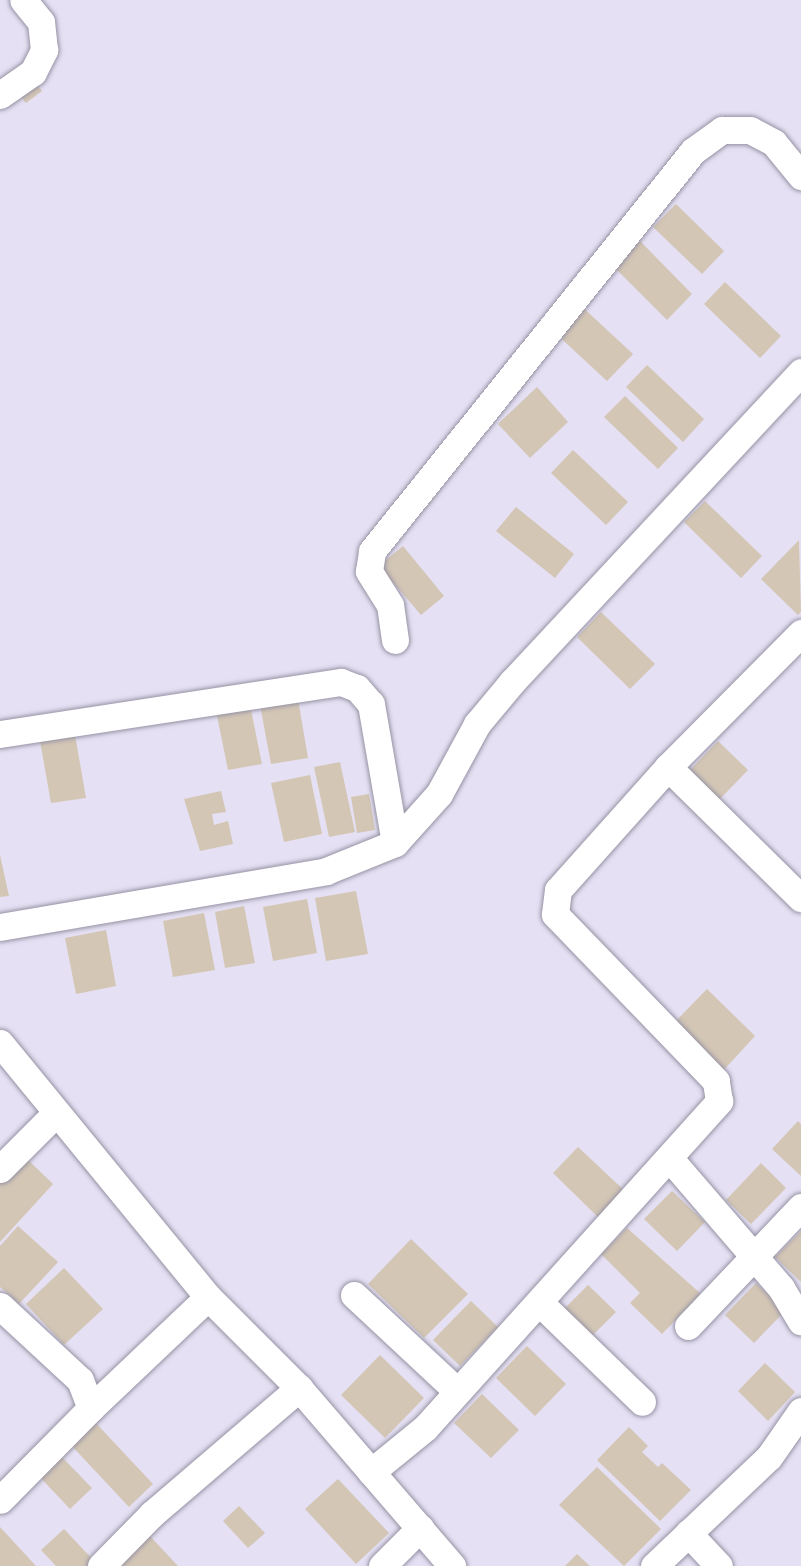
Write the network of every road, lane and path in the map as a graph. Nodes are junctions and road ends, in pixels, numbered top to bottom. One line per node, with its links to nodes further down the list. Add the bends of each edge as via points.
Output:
1 (23, 0): 2 (street, via 41,22 44,50 33,72)
2 (0, 95)
3 (801, 176): 6 (street, via 774,143 750,130 722,130 693,150 372,551 369,571 390,605)
4 (801, 372): 9 (street, via 512,682 477,724 439,794)
5 (801, 633): 8 (street)
6 (395, 640)
7 (0, 734): 9 (street, via 341,682 357,688 370,704)
8 (668, 767): 10 (street); 14 (street, via 558,890 555,914 716,1081 718,1101)
9 (395, 843): 11 (street, via 326,871)
10 (801, 898)
11 (0, 927)
12 (0, 1043): 13 (street)
13 (56, 1113): 15 (street); 19 (street)
14 (671, 1160): 17 (street); 20 (street)
15 (0, 1169)
16 (801, 1207): 17 (street)
17 (753, 1256): 22 (street); 23 (street)
18 (354, 1295): 25 (street)
19 (208, 1297): 24 (street); 27 (street)
20 (540, 1303): 25 (street); 26 (street)
21 (0, 1306): 27 (street, via 80,1380)
22 (801, 1321)
23 (688, 1326)
24 (299, 1388): 29 (street); 33 (street)
25 (457, 1391): 29 (street, via 425,1428)
26 (642, 1402)
27 (91, 1408): 30 (street)
28 (801, 1411): 32 (street, via 769,1457)
29 (371, 1472): 31 (street)
30 (0, 1500)
31 (420, 1528): 34 (street); 35 (street)
32 (688, 1533): 36 (street); 37 (street)
33 (101, 1566)
34 (382, 1566)
35 (452, 1566)
36 (654, 1566)
37 (719, 1566)

